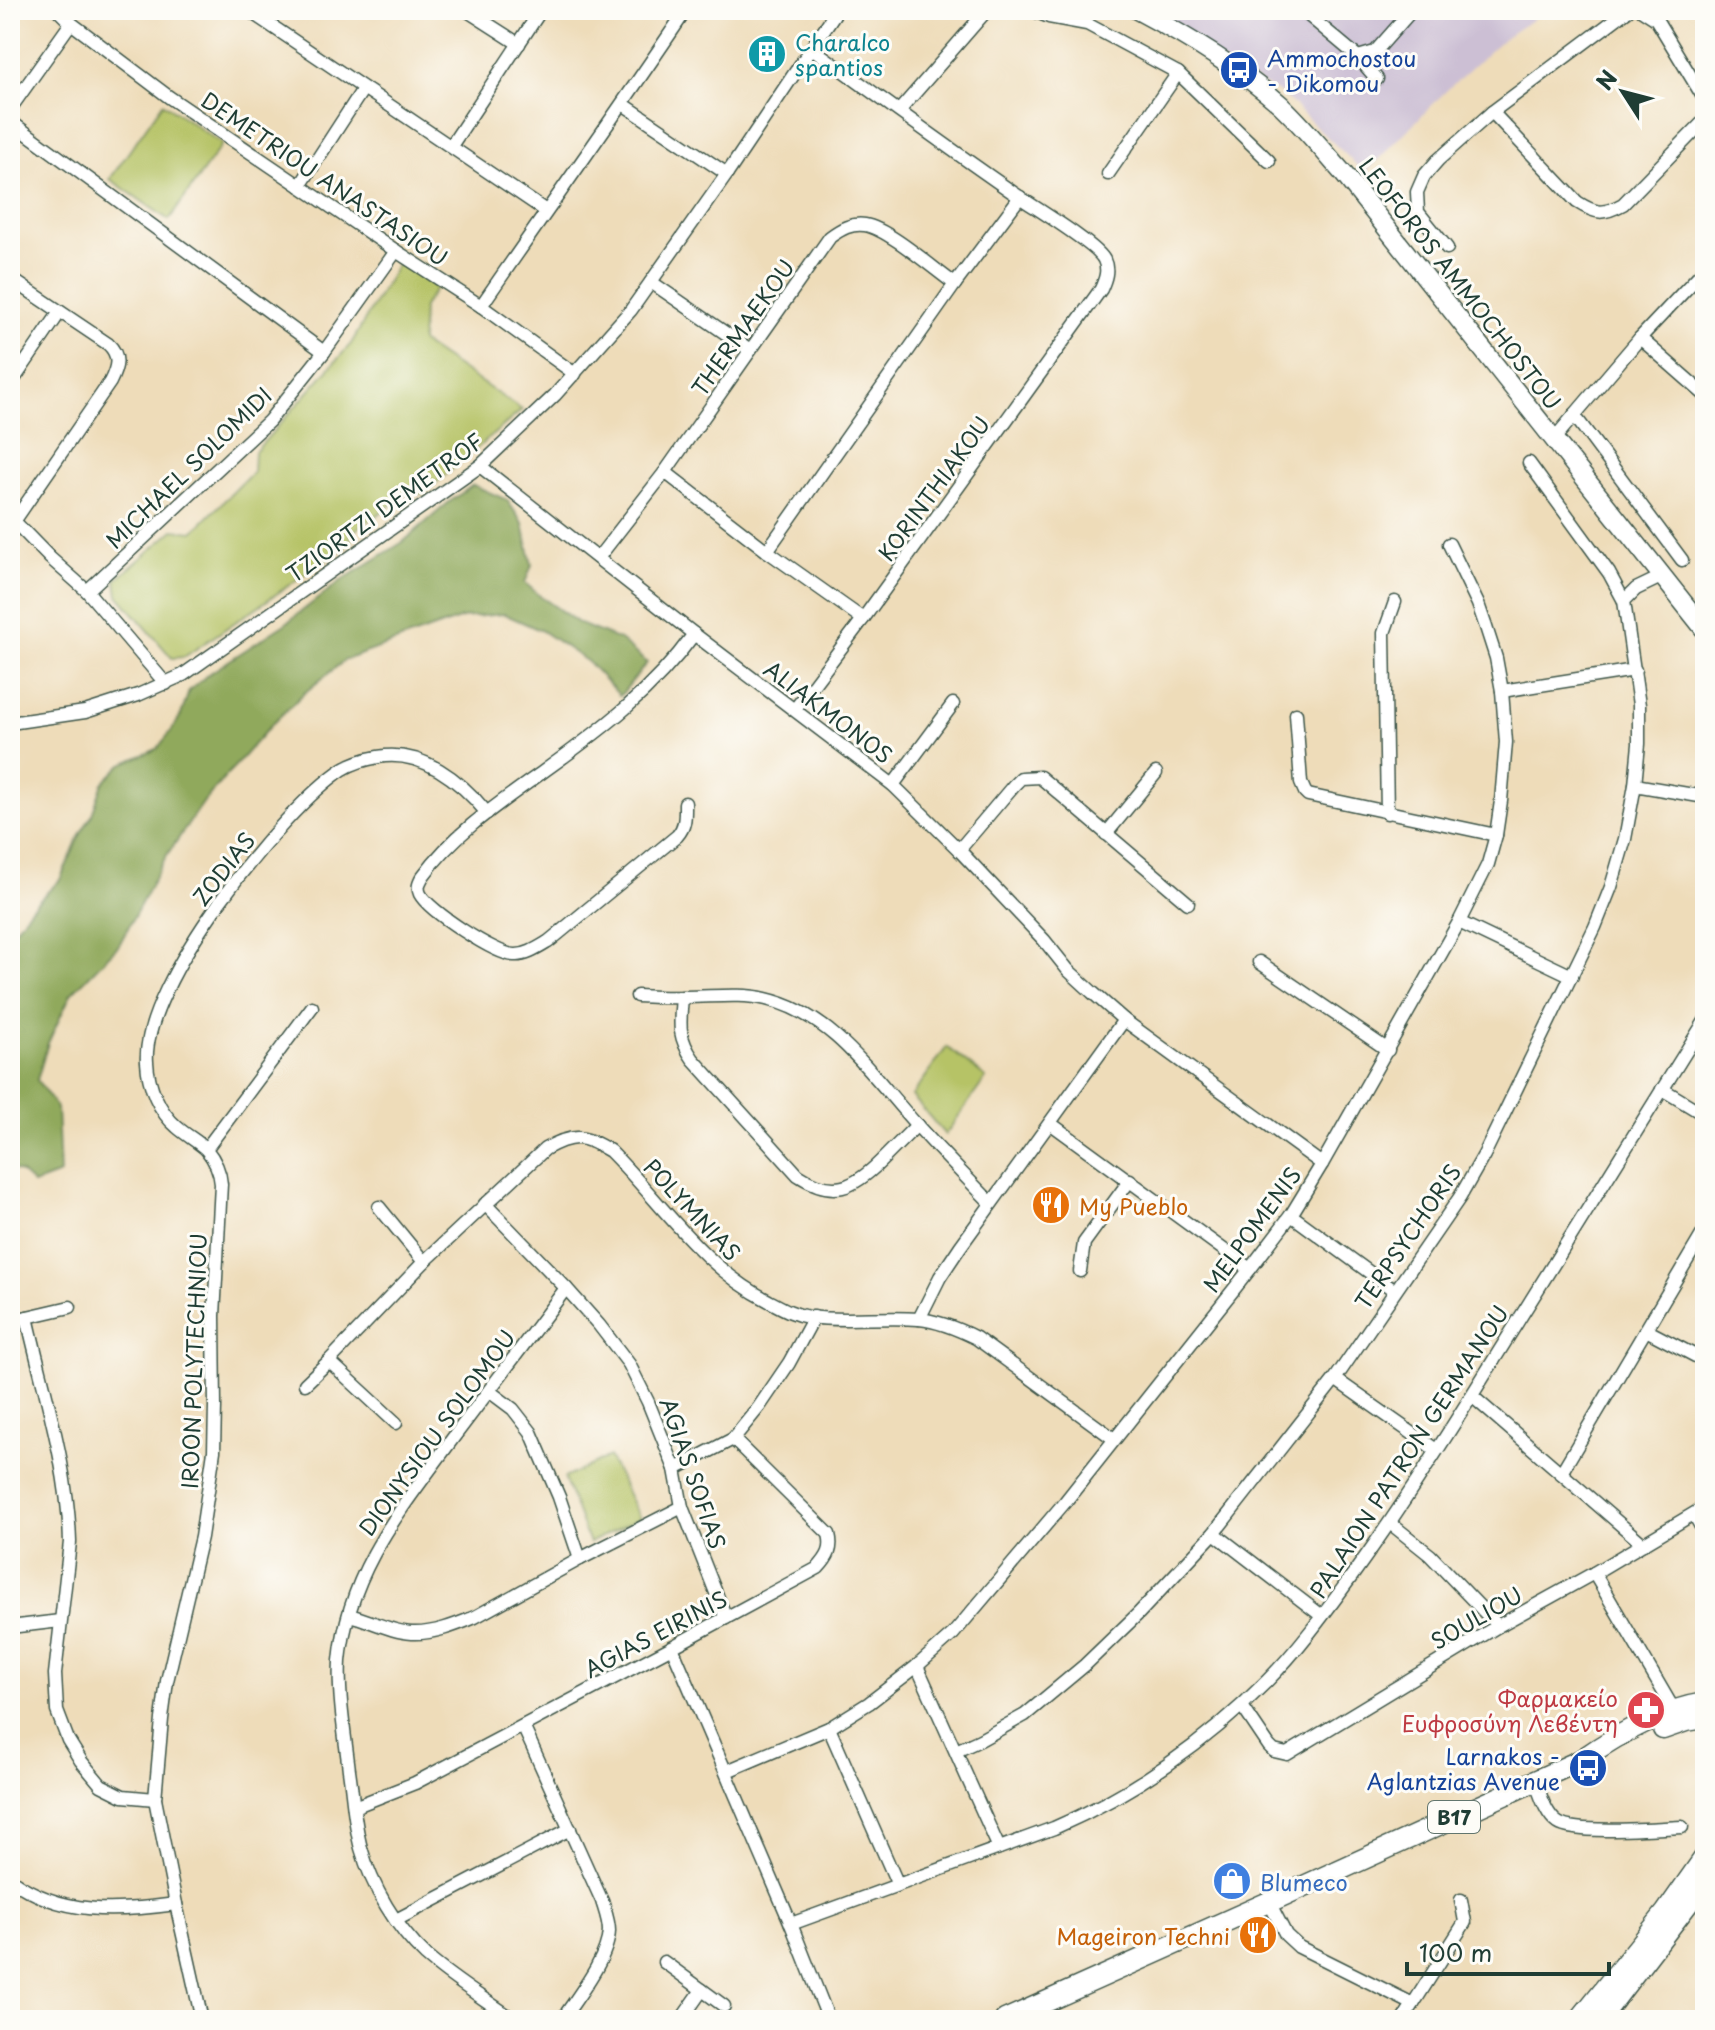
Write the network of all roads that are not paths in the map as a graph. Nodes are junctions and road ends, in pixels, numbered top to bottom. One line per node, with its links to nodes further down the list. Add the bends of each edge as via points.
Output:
1 (58, 10): 15 (street, DEMETRIOU ANASTASIOU)
2 (248, 10): 21 (street)
3 (466, 10): 16 (street)
4 (541, 10): 16 (street)
5 (686, 10): 23 (street)
6 (837, 10): 17 (street, TZIORTZI DEMETROF)
7 (987, 10): 25 (street)
8 (1032, 10): 19 (street, via 1087,24)
9 (1137, 10): 14 (main road, LEOFOROS AMMOCHOSTOU)
10 (1302, 10): 18 (street)
11 (1412, 10): 18 (street, via 1375,52)
12 (1628, 10): 26 (street)
13 (1642, 10): 22 (street, via 1656,19)
14 (1156, 15): 51 (main road, LEOFOROS AMMOCHOSTOU, via 1283,107 1343,173)
15 (71, 23): 24 (street); 33 (street, DEMETRIOU ANASTASIOU)
16 (519, 44): 29 (street)
17 (813, 49): 25 (street); 31 (street, TZIORTZI DEMETROF)
18 (1358, 57): 20 (street)
19 (1178, 73): 30 (street); 32 (street)
20 (1377, 79)
21 (363, 89): 29 (street); 33 (street)
22 (1705, 100)
23 (623, 104): 31 (street); 35 (street)
24 (10, 109)
25 (899, 111): 34 (street)
26 (1492, 112): 27 (street, via 1577,202 1598,212 1623,204); 36 (street, via 1438,160 1420,185 1418,212)
27 (1705, 120)
28 (10, 121): 46 (street)
29 (451, 146): 35 (street)
30 (1269, 161)
31 (727, 174): 40 (street, TZIORTZI DEMETROF)
32 (1108, 174)
33 (300, 186): 37 (street, DEMETRIOU ANASTASIOU)
34 (1020, 197): 41 (street); 64 (street, KORINTHIAKOU, via 1099,252 1106,277)
35 (546, 211): 42 (street)
36 (1447, 248)
37 (396, 251): 42 (street, DEMETRIOU ANASTASIOU); 46 (street, MICHAEL SOLOMIDI)
38 (1705, 269): 44 (street)
39 (10, 278): 43 (street)
40 (651, 282): 45 (street); 47 (street, TZIORTZI DEMETROF)
41 (955, 284): 45 (street, THERMAEKOU, via 881,229 865,224 840,229); 57 (street)
42 (481, 306): 47 (street, DEMETRIOU ANASTASIOU)
43 (60, 312): 48 (street); 55 (street, via 108,344 117,364 110,382)
44 (1640, 338): 49 (street); 50 (street)
45 (750, 350): 54 (street, THERMAEKOU)
46 (324, 352): 61 (street, MICHAEL SOLOMIDI, via 269,421)
47 (575, 374): 53 (street, TZIORTZI DEMETROF)
48 (10, 385)
49 (1705, 395)
50 (1574, 415): 51 (street); 59 (street)
51 (1554, 439): 60 (main road, LEOFOROS AMMOCHOSTOU)
52 (1529, 463): 62 (street, TERPSYCHORIS)
53 (480, 466): 58 (street, ALIAKMONOS); 68 (street, TZIORTZI DEMETROF)
54 (665, 472): 57 (street); 58 (street, THERMAEKOU)
55 (12, 518): 61 (street)
56 (1449, 544): 69 (street, MELPOMENIS, via 1478,604)
57 (767, 551): 64 (street)
58 (598, 558): 66 (street, ALIAKMONOS)
59 (1682, 560)
60 (1663, 576): 62 (street); 65 (main road, LEOFOROS AMMOCHOSTOU)
61 (87, 591): 68 (street)
62 (1624, 601): 67 (street, TERPSYCHORIS)
63 (1395, 602): 80 (street, via 1384,633)
64 (863, 619): 71 (street, KORINTHIAKOU)
65 (1705, 630)
66 (694, 634): 71 (street, ALIAKMONOS); 79 (street, via 666,670 617,715)
67 (1635, 670): 69 (street); 76 (street, TERPSYCHORIS)
68 (166, 684): 73 (street, TZIORTZI DEMETROF, via 85,712)
69 (1502, 691): 82 (street, MELPOMENIS, via 1506,742)
70 (953, 704): 75 (street)
71 (795, 709): 75 (street, ALIAKMONOS)
72 (1296, 714): 80 (street, via 1305,792)
73 (10, 723)
74 (1156, 773): 81 (street)
75 (893, 785): 83 (street, ALIAKMONOS)
76 (1635, 785): 77 (street); 87 (street, TERPSYCHORIS, via 1611,887)
77 (1705, 797)
78 (685, 803): 79 (street, via 677,836 548,942 525,954 509,955 476,939 427,902 418,888 430,867)
79 (487, 813): 98 (street, ZODIAS, via 442,772 411,759 380,756 345,767 253,860 181,962 147,1038 147,1065 159,1104 176,1127)
80 (1387, 813): 82 (street)
81 (1106, 834): 83 (street, via 1047,782 1028,777 1014,785); 84 (street)
82 (1496, 835): 85 (street, MELPOMENIS)
83 (959, 850): 91 (street, ALIAKMONOS, via 1068,970)
84 (1188, 903)
85 (1459, 922): 87 (street); 93 (street, MELPOMENIS)
86 (1259, 962): 93 (street)
87 (1572, 976): 110 (street, TERPSYCHORIS, via 1484,1155)
88 (637, 996): 89 (street)
89 (682, 997): 97 (street, via 763,998 814,1018 862,1062); 97 (street, via 684,1047 809,1182 835,1189 857,1182)
90 (312, 1007): 98 (street)
91 (1124, 1020): 96 (street); 99 (street, ALIAKMONOS)
92 (1705, 1021): 94 (street, PALAION PATRON GERMANOU)
93 (1388, 1050): 99 (street, MELPOMENIS)
94 (1662, 1089): 95 (street); 122 (street, PALAION PATRON GERMANOU)
95 (1705, 1115)
96 (1050, 1123): 100 (street); 101 (street)
97 (917, 1125): 101 (street)
98 (206, 1149): 155 (street, IROON POLYTECHNIOU, via 221,1184 214,1451 201,1537 167,1681)
99 (1322, 1164): 104 (street, MELPOMENIS)
100 (1130, 1180): 107 (street); 108 (street, via 1084,1243)
101 (991, 1203): 114 (street, via 940,1277)
102 (485, 1204): 106 (street, POLYMNIAS); 109 (street, AGIAS SOFIAS); 113 (street, POLYMNIAS, via 553,1144 580,1137 594,1141 626,1166 734,1281 788,1311)
103 (379, 1207): 106 (street)
104 (1291, 1215): 107 (street, MELPOMENIS); 110 (street)
105 (1705, 1230): 116 (street)
106 (424, 1262): 117 (street, POLYMNIAS)
107 (1250, 1269): 125 (street, MELPOMENIS)
108 (1080, 1271)
109 (566, 1288): 121 (street, DIONYSIOU SOLOMOU); 127 (street, AGIAS SOFIAS, via 629,1364)
110 (1395, 1291): 119 (street, TERPSYCHORIS)
111 (70, 1307): 112 (street)
112 (27, 1317): 115 (street); 140 (street, via 70,1524)
113 (814, 1317): 114 (street, POLYMNIAS); 124 (street, via 789,1363)
114 (919, 1319): 125 (street, POLYMNIAS, via 976,1338)
115 (10, 1321)
116 (1646, 1330): 118 (street); 128 (street)
117 (329, 1361): 120 (street, POLYMNIAS); 123 (street)
118 (1705, 1361)
119 (1335, 1379): 126 (street); 132 (street, TERPSYCHORIS)
120 (305, 1384)
121 (489, 1391): 135 (street, via 531,1432); 137 (street, DIONYSIOU SOLOMOU, via 389,1525 365,1568)
122 (1472, 1396): 126 (street, PALAION PATRON GERMANOU); 128 (street)
123 (396, 1423)
124 (733, 1439): 127 (street); 139 (street, AGIAS EIRINIS, via 824,1527 831,1549 818,1568)
125 (1114, 1439): 144 (street, MELPOMENIS, via 979,1605)
126 (1436, 1450): 131 (street, PALAION PATRON GERMANOU)
127 (675, 1469): 129 (street, AGIAS SOFIAS)
128 (1561, 1473): 134 (street)
129 (682, 1507): 135 (street); 139 (street, AGIAS SOFIAS)
130 (1699, 1510): 133 (street); 134 (street, SOULIOU)
131 (1390, 1523): 138 (street, PALAION PATRON GERMANOU); 141 (street, via 1430,1555)
132 (1214, 1533): 138 (street); 151 (street, TERPSYCHORIS, via 1085,1665 1025,1715)
133 (1705, 1534)
134 (1643, 1544): 136 (street, SOULIOU)
135 (580, 1559): 137 (street, via 475,1617 441,1629 412,1633)
136 (1594, 1573): 141 (street, SOULIOU); 147 (street)
137 (349, 1615): 156 (street, DIONYSIOU SOLOMOU, via 340,1664)
138 (1322, 1616): 146 (street, PALAION PATRON GERMANOU)
139 (726, 1618): 143 (street, AGIAS EIRINIS)
140 (60, 1621): 142 (street); 155 (street, via 57,1711 68,1740 101,1785 123,1796)
141 (1498, 1626): 146 (street, SOULIOU, via 1287,1754 1269,1746)
142 (10, 1627)
143 (672, 1647): 149 (street, AGIAS EIRINIS); 153 (street)
144 (917, 1666): 150 (street, MELPOMENIS); 151 (street)
145 (1705, 1703): 147 (main road, B17)
146 (1242, 1706): 159 (street, PALAION PATRON GERMANOU, via 1165,1766 1089,1813)
147 (1674, 1710): 152 (main road, B17)
148 (1705, 1718): 152 (main road, B17)
149 (523, 1726): 156 (street, AGIAS EIRINIS, via 415,1783); 158 (street)
150 (829, 1728): 153 (street, MELPOMENIS); 163 (street)
151 (956, 1751): 159 (street)
152 (1581, 1760): 154 (main road, B17)
153 (727, 1771): 168 (street)
154 (1535, 1780): 157 (street, via 1552,1818 1565,1827); 165 (main road, B17)
155 (155, 1799): 166 (street, IROON POLYTECHNIOU)
156 (354, 1807): 167 (street, DIONYSIOU SOLOMOU, via 371,1875)
157 (1682, 1827)
158 (570, 1829): 167 (street); 175 (street, via 602,1901 609,1934 597,1965)
159 (999, 1848): 163 (street, PALAION PATRON GERMANOU)
160 (1705, 1855): 180 (main road)
161 (10, 1879): 166 (street, via 54,1901 92,1910)
162 (1705, 1883): 181 (main road)
163 (898, 1885): 168 (street, PALAION PATRON GERMANOU)
164 (1461, 1900): 171 (street, via 1465,1922)
165 (1269, 1902): 171 (street, via 1294,1944); 178 (main road, B17)
166 (176, 1904): 173 (street, IROON POLYTECHNIOU)
167 (396, 1920): 174 (street, DIONYSIOU SOLOMOU, via 445,1972)
168 (791, 1924): 177 (street)
169 (664, 1962): 170 (street)
170 (702, 1990): 172 (street); 176 (street)
171 (1413, 2004): 179 (street)
172 (724, 2006)
173 (202, 2020)
174 (514, 2020)
175 (562, 2020)
176 (681, 2020)
177 (829, 2020)
178 (1005, 2020)
179 (1403, 2020)
180 (1578, 2020)
181 (1600, 2020)

